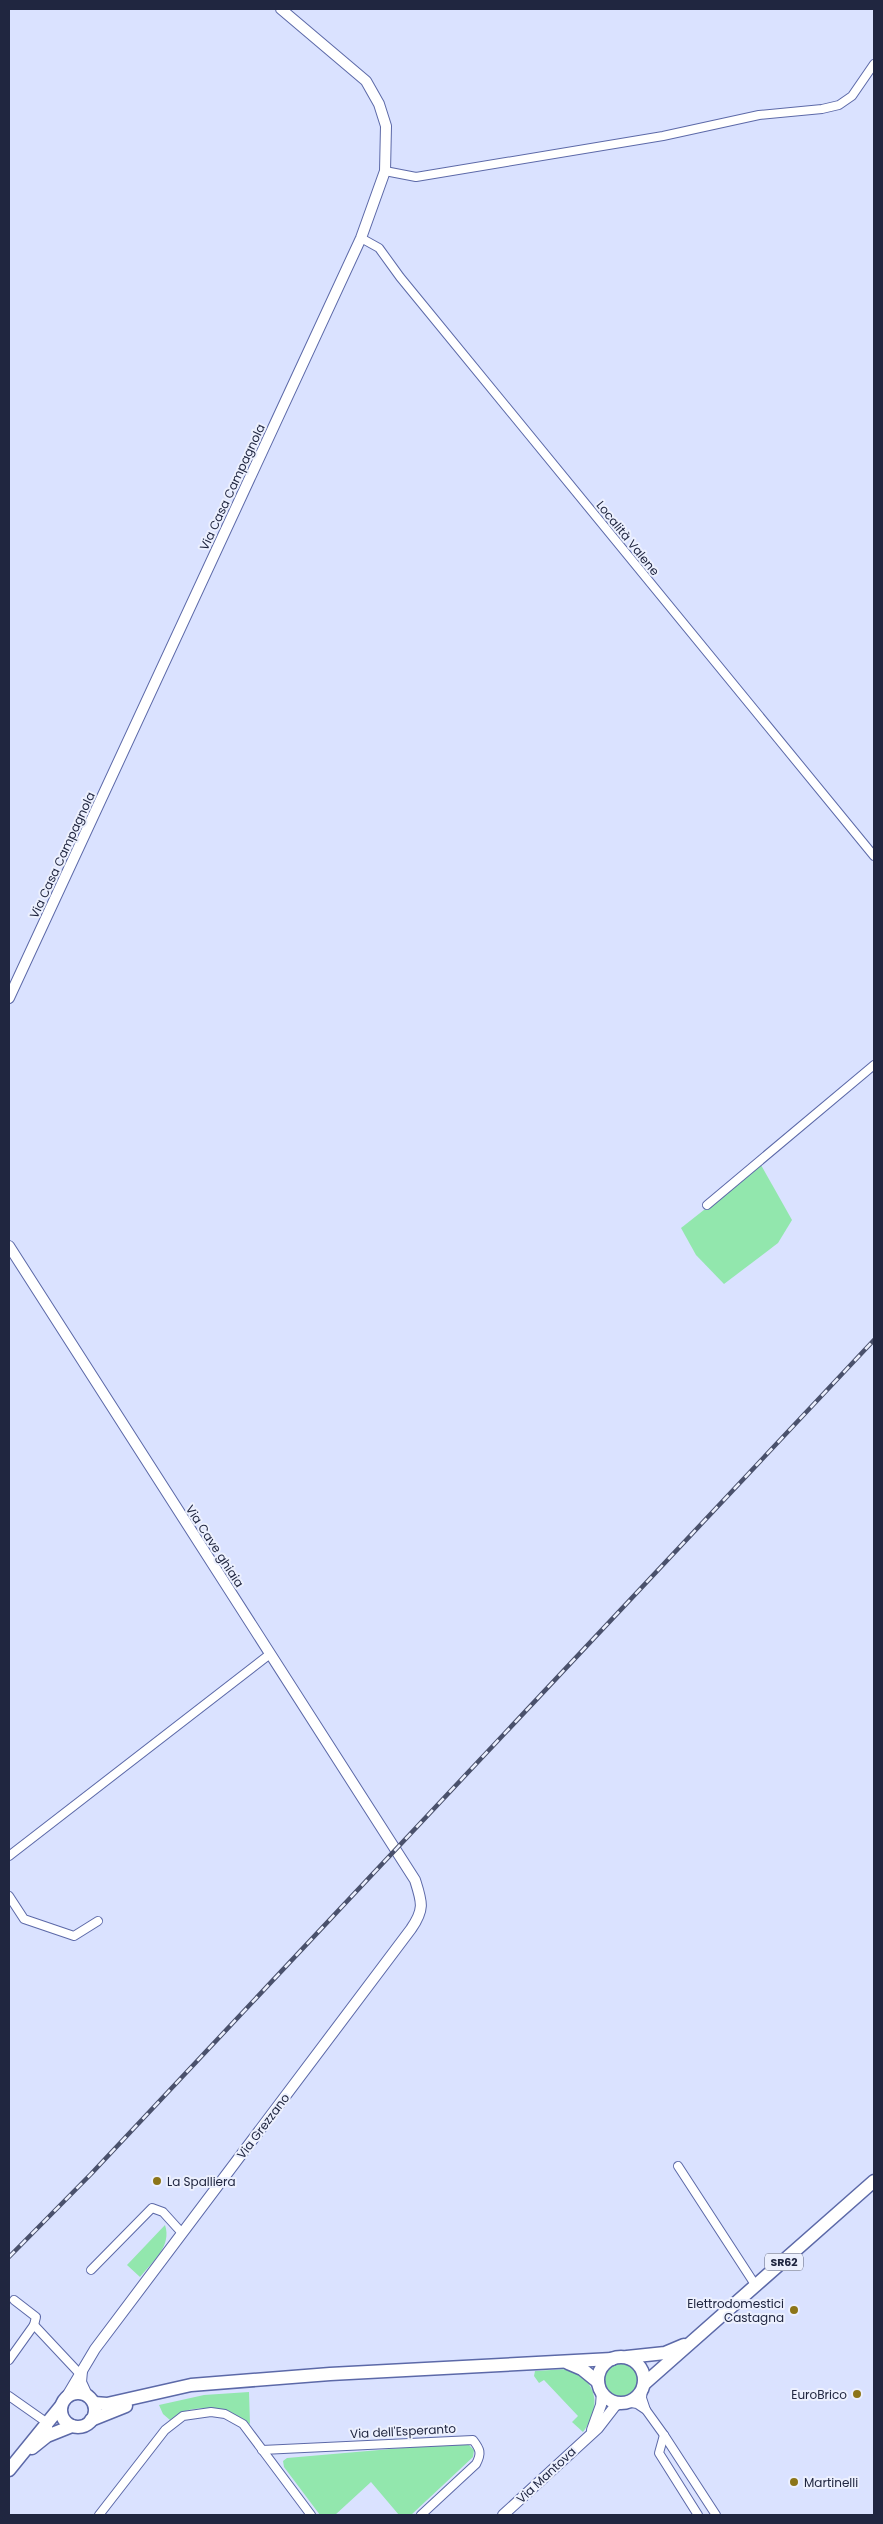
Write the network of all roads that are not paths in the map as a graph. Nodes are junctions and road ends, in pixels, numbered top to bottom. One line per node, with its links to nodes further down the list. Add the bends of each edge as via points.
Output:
1 (281, 9): 3 (street, Via Casa Campagnola, via 366,81 379,104 386,126)
2 (874, 64): 3 (street, via 852,96 839,105 822,109 759,115 663,136 416,177)
3 (385, 171): 4 (street, Via Casa Campagnola)
4 (361, 238): 5 (street, Località Valene, via 379,248); 6 (street, Via Casa Campagnola)
5 (874, 856)
6 (9, 998)
7 (874, 1065): 8 (street)
8 (707, 1205)
9 (9, 1246): 10 (street, Via Cave ghiaia)
10 (270, 1654): 11 (street); 12 (street, Via Cave ghiaia)
11 (9, 1856)
12 (402, 1859): 17 (street, Via Grezzano, via 416,1880 422,1904 419,1917)
13 (9, 1896): 14 (street, via 24,1919 74,1936)
14 (98, 1921)
15 (678, 2166): 19 (street)
16 (874, 2181): 19 (main road, SR62)
17 (182, 2233): 18 (street, via 163,2212 152,2208); 27 (street, Via Grezzano)
18 (90, 2270)
19 (756, 2286): 22 (main road, SR62)
20 (14, 2300): 21 (street, via 36,2317)
21 (34, 2325): 25 (street); 27 (street)
22 (693, 2342): 23 (main road, SR62, via 665,2353); 28 (main road, SR62)
23 (627, 2358): 24 (main road); 28 (main road, via 640,2365)
24 (612, 2359): 26 (main road); 29 (main road, via 601,2369)
25 (9, 2360)
26 (561, 2362): 29 (main road, via 582,2369); 30 (main road, via 330,2374 191,2385)
27 (81, 2369): 32 (street, via 81,2382); 33 (street, Via Grezzano)
28 (644, 2386): 34 (main road, via 636,2398); 35 (street, via 642,2398)
29 (600, 2387): 34 (main road, via 612,2401); 40 (street, Via Mantova, via 598,2416)
30 (159, 2393): 32 (main road, via 107,2404); 36 (main road)
31 (9, 2396): 37 (street)
32 (90, 2399): 33 (main road, via 76,2392); 36 (main road, via 95,2412)
33 (64, 2401): 37 (main road, Via Grezzano); 38 (main road, via 61,2416)
34 (623, 2403): 35 (street, via 636,2404); 40 (street, Via Mantova)
35 (646, 2410): 41 (street)
36 (91, 2420): 38 (main road, via 82,2426)
37 (46, 2422): 39 (street, via 50,2430); 43 (main road, Via Grezzano)
38 (72, 2426): 39 (main road, Via Grezzano)
39 (58, 2432): 43 (main road, Via Grezzano, via 47,2436)
40 (589, 2435): 48 (street, Via Mantova)
41 (664, 2435): 49 (street, via 659,2453); 50 (street)
42 (262, 2450): 45 (street); 46 (street, via 243,2424 225,2414 211,2412 183,2416 165,2430); 47 (street, Via dell'Esperanto, via 473,2440 481,2455 476,2464)
43 (20, 2457): 44 (main road, Via Grezzano)
44 (9, 2470)
45 (307, 2514)
46 (98, 2515)
47 (421, 2515)
48 (503, 2515)
49 (697, 2515)
50 (716, 2515)

